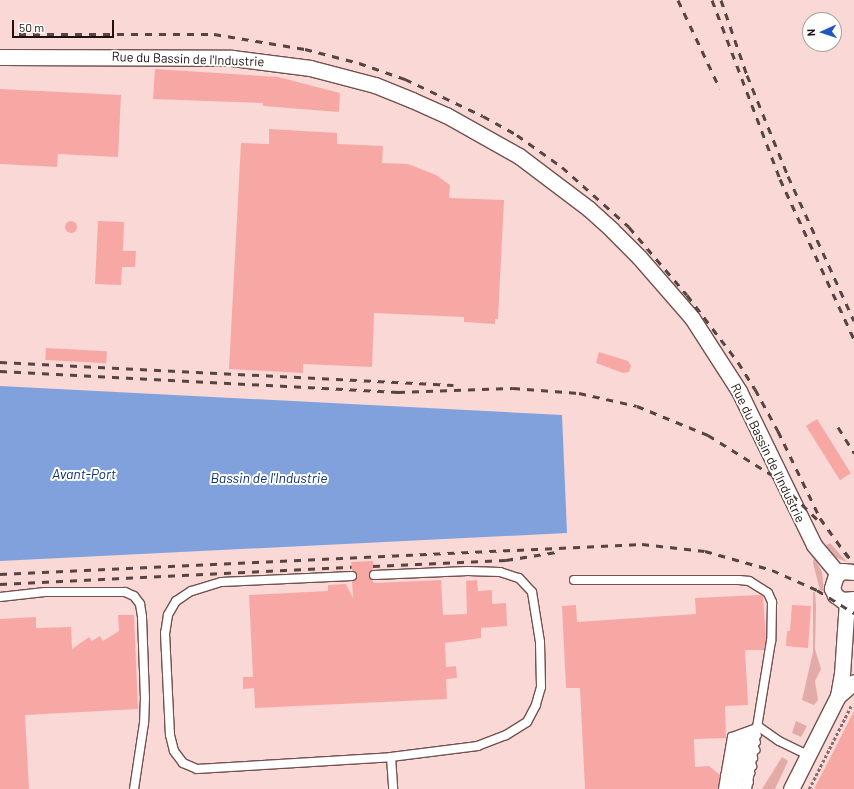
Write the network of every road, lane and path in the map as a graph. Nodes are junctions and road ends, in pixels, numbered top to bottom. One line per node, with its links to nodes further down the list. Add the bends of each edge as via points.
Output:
1 (0, 57): 3 (street, Rue du Bassin de l'Industrie, via 232,58 310,68 375,85 412,100 446,115 519,156 589,209 612,230 692,318 743,397 814,545)
2 (854, 572): 3 (street, via 848,570)
3 (838, 574): 8 (street, via 832,581 832,588 838,598)
4 (374, 575): 13 (lane, via 468,571 500,572 519,578 532,592 540,642 541,687 536,705 527,722 506,735 478,746)
5 (352, 576): 13 (lane, via 221,582 191,591 176,601 168,615 165,633 170,735 174,751 183,763 197,769)
6 (574, 580): 14 (lane, via 739,580 760,586 768,593 772,617)
7 (0, 597): 16 (lane, via 46,592 125,592 134,596 140,604 146,697)
8 (850, 600): 10 (street)
9 (854, 682): 10 (street)
10 (838, 696): 12 (street)
11 (854, 700): 19 (path)
12 (808, 755): 14 (lane, via 779,741); 18 (street)
13 (391, 757): 17 (lane)
14 (753, 758): 15 (lane); 15 (lane); 15 (lane); 15 (lane, via 732,737)
15 (727, 771)
16 (134, 789)
17 (393, 789)
18 (791, 789)
19 (809, 789)

